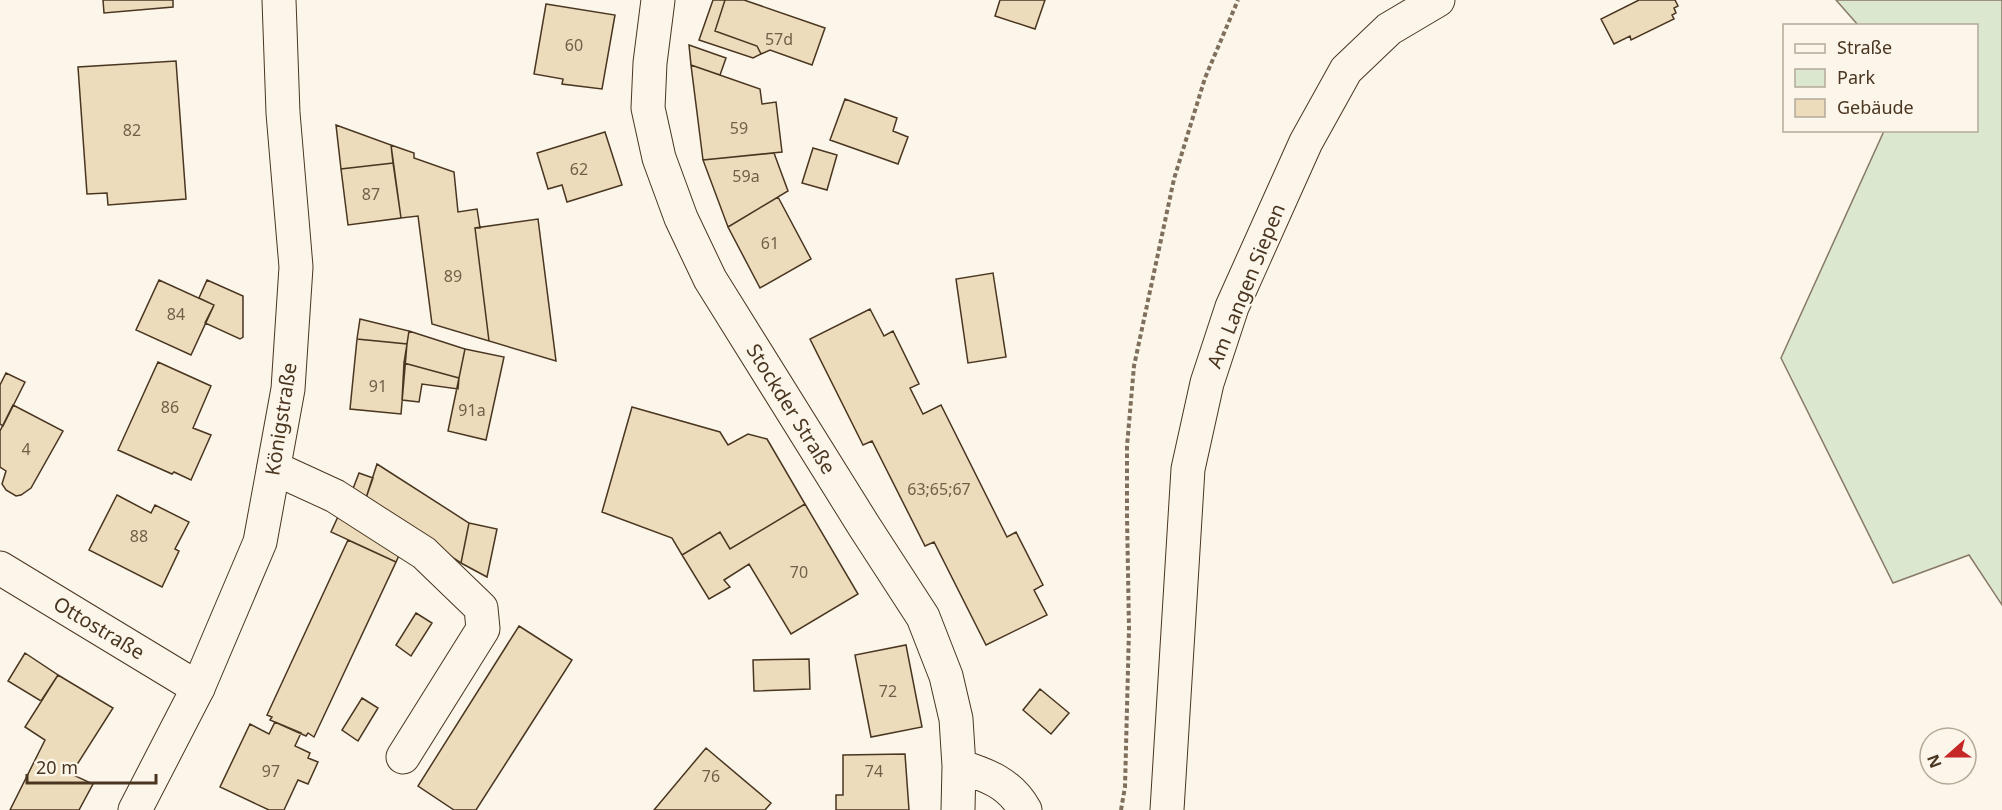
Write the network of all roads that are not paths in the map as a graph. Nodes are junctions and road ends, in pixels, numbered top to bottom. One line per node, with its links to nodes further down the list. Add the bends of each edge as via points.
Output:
1 (279, 0): 4 (street, Königstraße, via 283,113 296,267 288,389)
2 (658, 0): 8 (street, Stockder Straße, via 648,108 659,158 681,218 710,279 923,616 946,676 956,719)
3 (1438, 0): 12 (street, Am Langen Siepen, via 1389,29 1346,70 1306,142 1232,307 1217,351 1188,469)
4 (274, 468): 6 (street, Königstraße, via 260,542); 7 (street, via 335,496 424,553 481,608 483,629)
5 (0, 568): 6 (street, Ottostraße)
6 (198, 688): 9 (street, Königstraße)
7 (403, 757)
8 (959, 766): 10 (street, Stockder Straße); 11 (street, via 986,775 1014,792)
9 (135, 810)
10 (958, 810)
11 (1025, 810)
12 (1167, 810)

